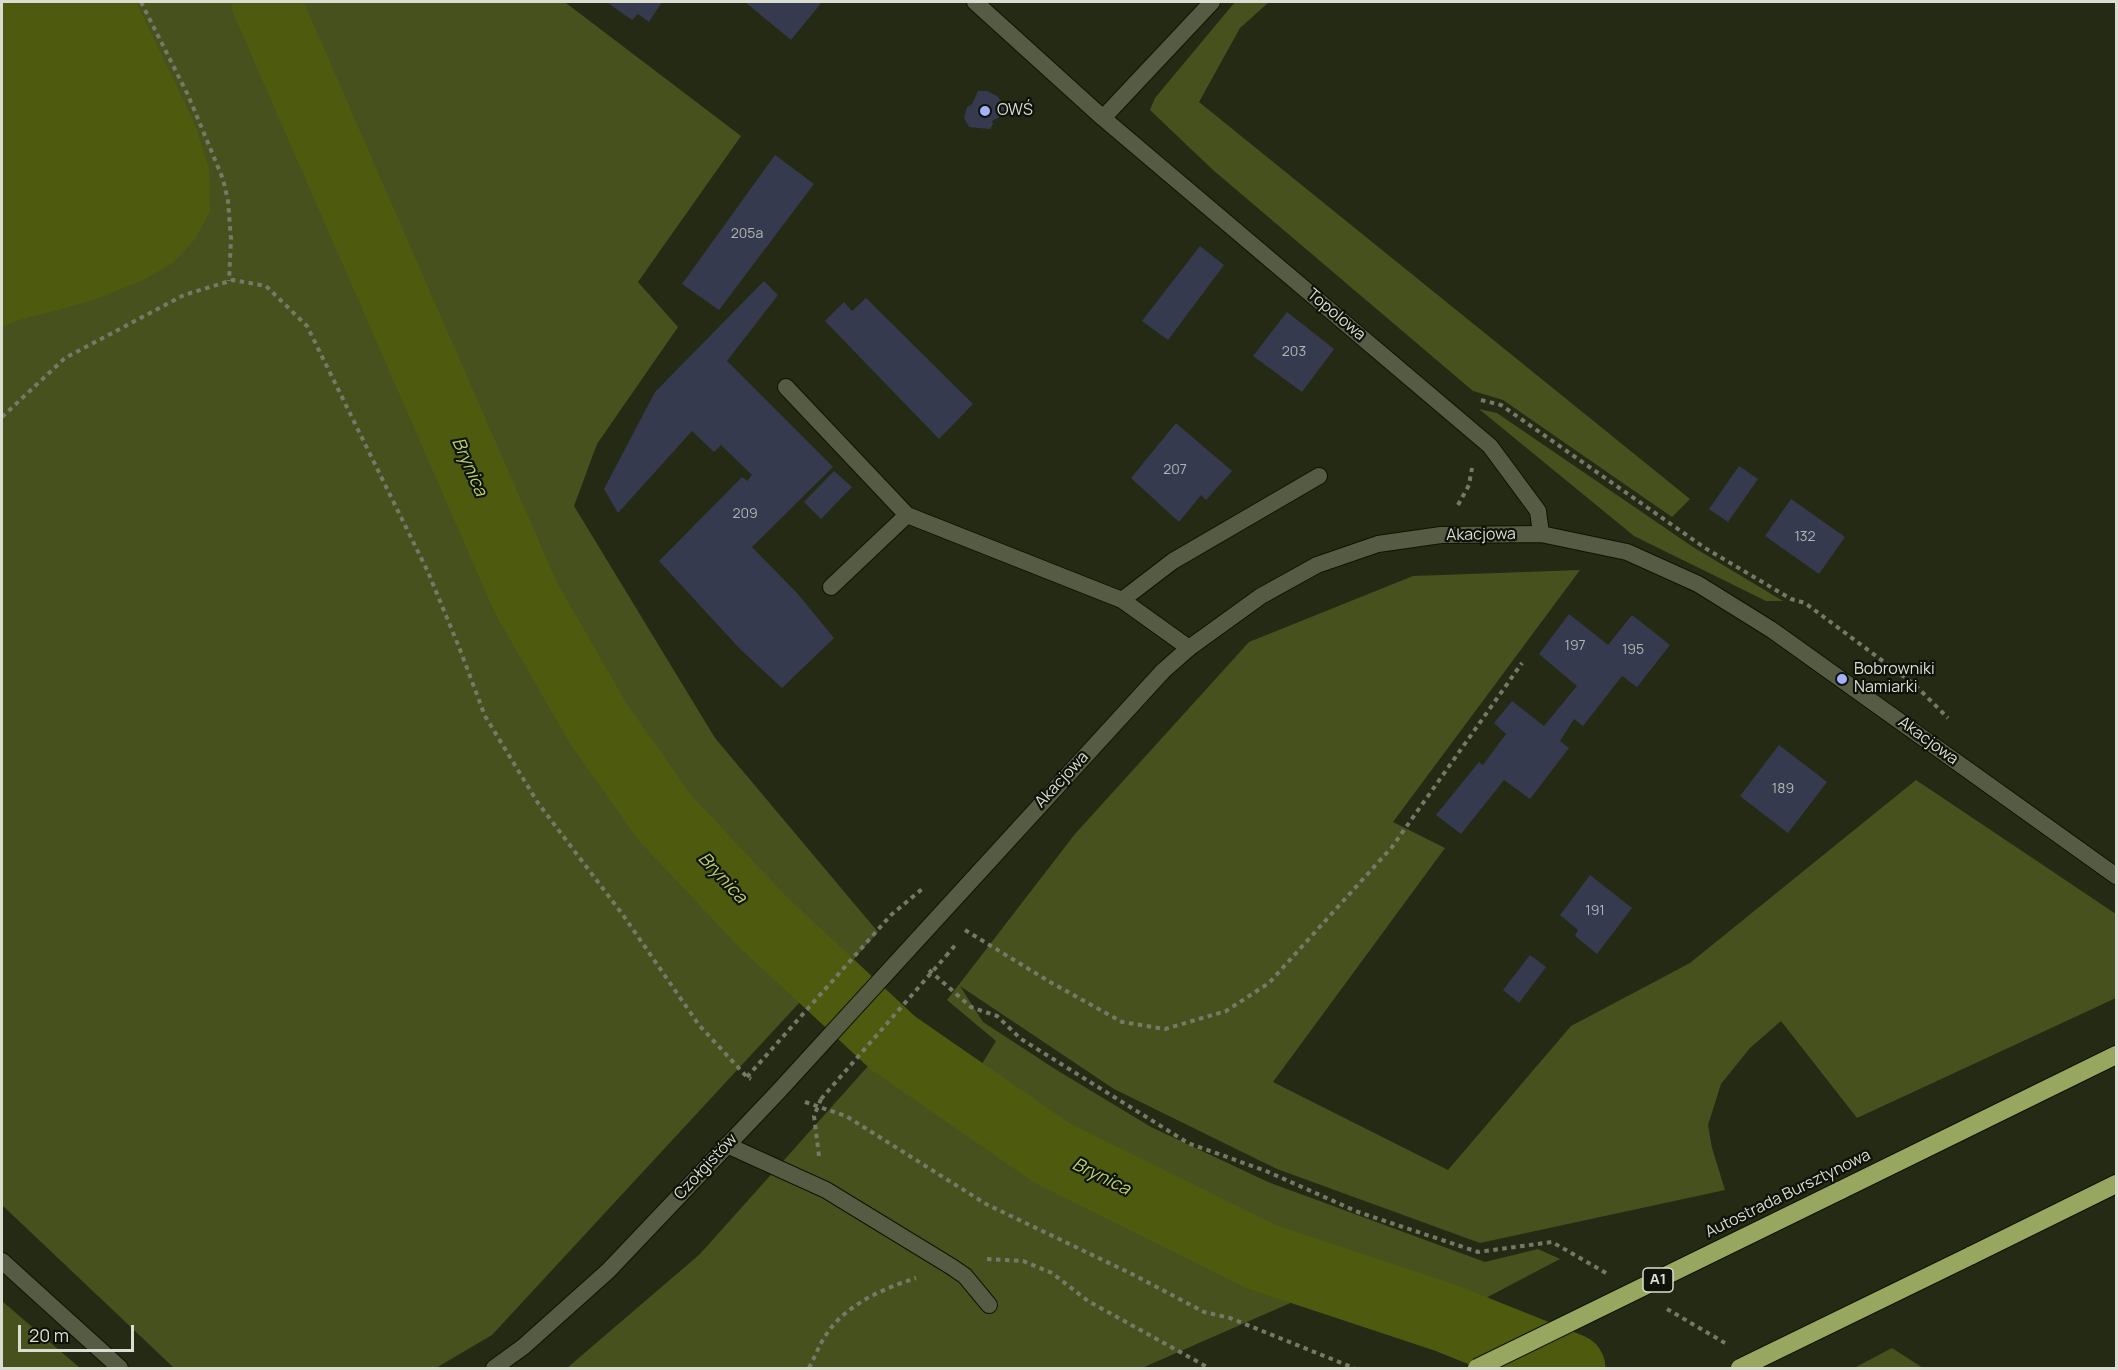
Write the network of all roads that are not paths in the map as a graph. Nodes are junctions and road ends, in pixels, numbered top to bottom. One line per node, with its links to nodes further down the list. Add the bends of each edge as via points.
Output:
1 (975, 2): 3 (street, Topolowa)
2 (1212, 2): 3 (street)
3 (1103, 118): 7 (street, Topolowa, via 1490,446 1538,512)
4 (786, 387): 6 (street)
5 (1319, 476): 9 (street, via 1173,561)
6 (907, 515): 8 (street); 9 (street)
7 (1541, 534): 10 (street, Akacjowa, via 1441,535 1378,544 1317,565 1261,596); 11 (street, Akacjowa, via 1627,552 1698,584 1772,630)
8 (831, 586)
9 (1122, 600): 10 (street)
10 (1188, 648): 12 (street, Akacjowa)
11 (2116, 876)
12 (905, 951): 14 (street, Czołgistów)
13 (2116, 1055): 20 (highway, Autostrada Bursztynowa / A1, bridge)
14 (728, 1145): 17 (street, via 826,1190 952,1267 965,1276); 19 (street, Czołgistów, via 608,1271)
15 (2116, 1184): 21 (highway, bridge)
16 (2, 1261): 18 (street)
17 (989, 1305)
18 (120, 1368)
19 (494, 1368)
20 (1477, 1368)
21 (1740, 1368)

